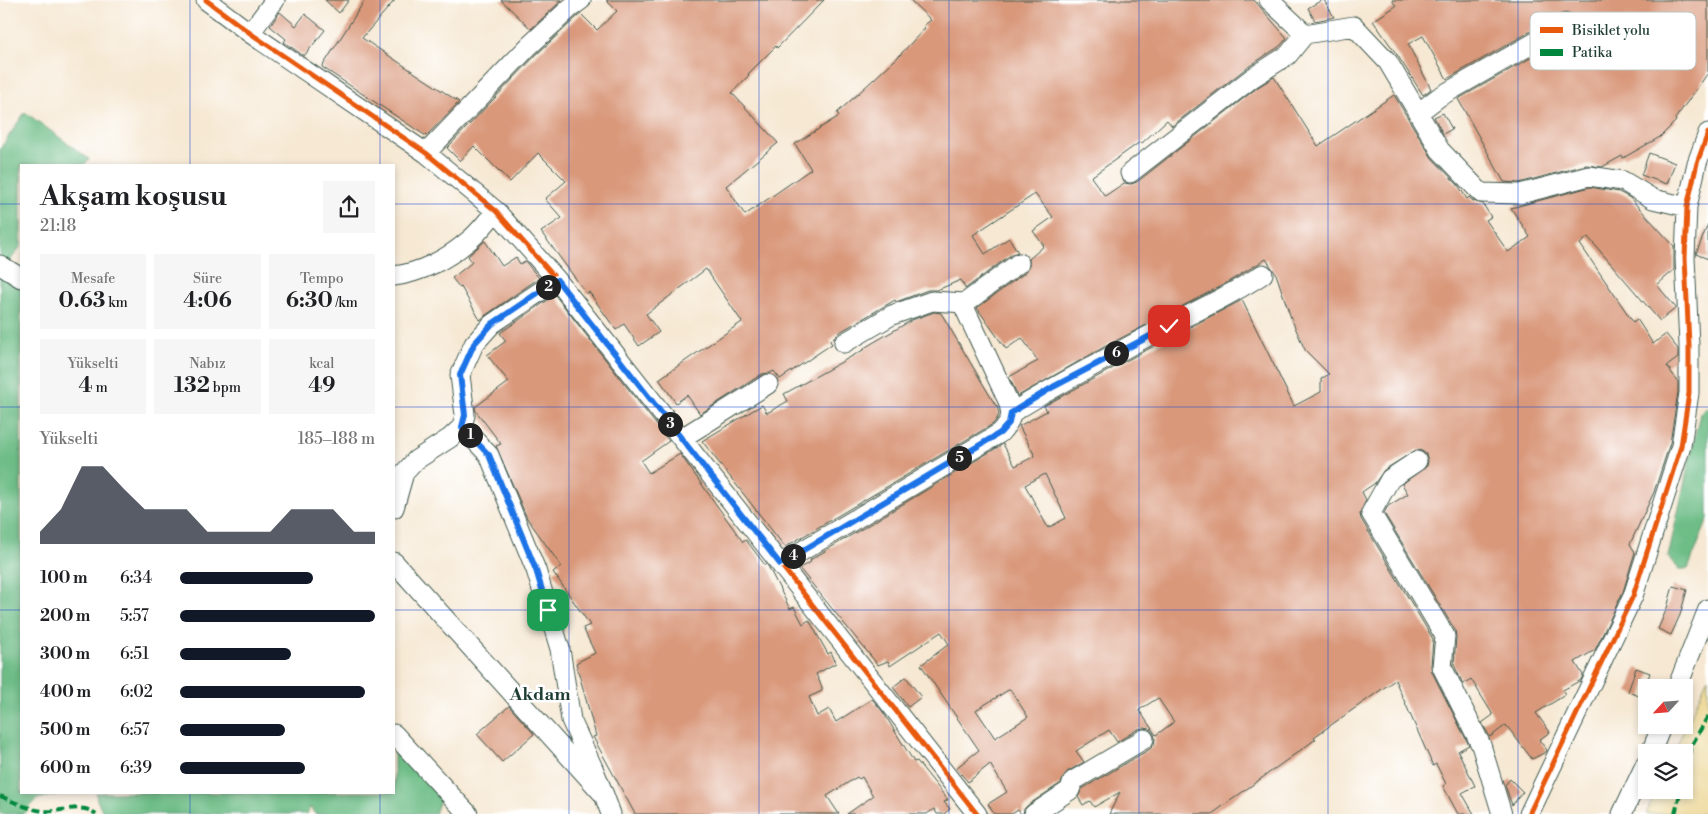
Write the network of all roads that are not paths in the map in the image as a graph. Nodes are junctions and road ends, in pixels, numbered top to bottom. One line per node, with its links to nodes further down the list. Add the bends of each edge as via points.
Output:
1 (206, 0): 5 (street)
2 (275, 0): 5 (street)
3 (581, 0): 10 (street, via 529,46)
4 (1269, 0): 6 (street)
5 (250, 33): 10 (street)
6 (1305, 34): 8 (street, via 1354,26 1388,62); 11 (street, via 1288,55 1252,78)
7 (1530, 46): 8 (street, via 1439,97)
8 (1418, 113): 12 (street, via 1440,150 1481,193 1520,194 1589,176 1622,181 1653,198)
9 (1708, 133): 12 (street)
10 (426, 154): 13 (street)
11 (1130, 173)
12 (1687, 207): 41 (street, via 1685,258 1689,393 1681,446 1633,596)
13 (496, 211): 17 (street, via 468,242 440,261); 19 (street)
14 (1019, 263): 20 (street)
15 (0, 264): 18 (street)
16 (1263, 274): 23 (street)
17 (395, 276)
18 (20, 277)
19 (557, 280): 24 (street, via 492,324 474,344 460,375 465,415); 25 (street)
20 (965, 303): 21 (street, via 932,301 892,314); 23 (street)
21 (844, 343)
22 (768, 384): 25 (street)
23 (1011, 413): 29 (street, via 1009,423 1000,433)
24 (462, 427): 27 (street, via 416,460 404,473); 35 (street, via 489,455 536,570 560,649 571,720)
25 (682, 438): 29 (street)
26 (1417, 460): 40 (street, via 1390,479 1371,513 1445,636 1442,667 1481,745)
27 (395, 504)
28 (395, 563): 35 (street)
29 (780, 564): 38 (street)
30 (1708, 609): 31 (street)
31 (1681, 679)
32 (395, 735): 36 (street)
33 (1144, 739): 39 (street, via 1073,781 1070,790)
34 (1638, 780): 42 (street)
35 (604, 795): 37 (street)
36 (468, 814)
37 (611, 814)
38 (977, 814)
39 (1034, 814)
40 (1502, 814)
41 (1529, 814)
42 (1622, 814)

